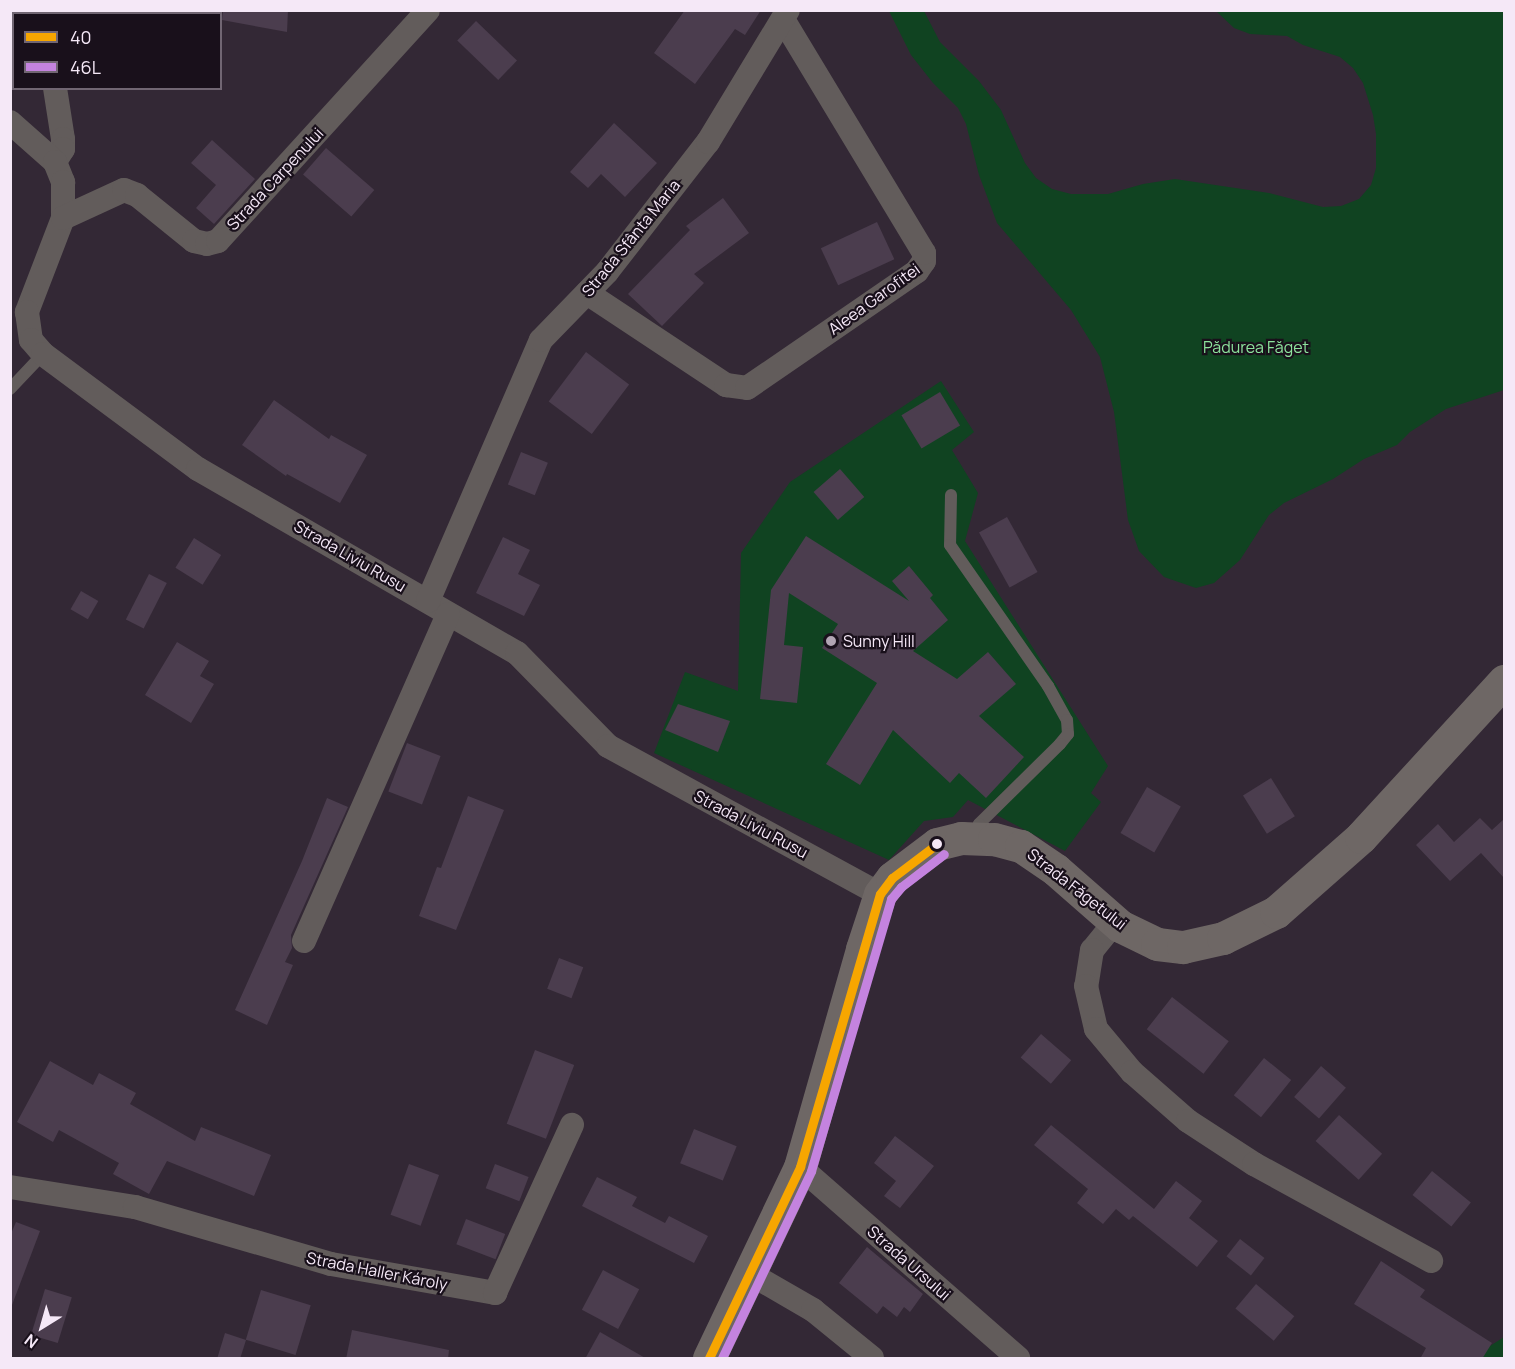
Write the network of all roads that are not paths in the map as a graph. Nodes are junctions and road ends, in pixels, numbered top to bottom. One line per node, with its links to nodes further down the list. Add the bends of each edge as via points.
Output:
1 (428, 10): 6 (street, Strada Carpenului, via 218,241 207,244 194,240 138,195 124,190)
2 (786, 15): 7 (street, Strada Sfânta Maria, via 708,142 607,272); 7 (street, Aleea Garofitei, via 924,253 917,271 747,388 726,385)
3 (55, 90): 5 (street, via 63,149)
4 (10, 122): 5 (street)
5 (55, 162): 6 (street, Strada Liviu Rusu, via 63,182)
6 (63, 218): 8 (street, Strada Liviu Rusu, via 27,312 31,340)
7 (586, 292): 11 (street, Strada Sfânta Maria, via 541,340)
8 (44, 354): 9 (lane); 11 (street, Strada Liviu Rusu, via 198,469)
9 (10, 389)
10 (951, 495): 14 (lane, via 950,544 1048,686 1067,720 1068,734 979,824)
11 (428, 601): 12 (street, Strada Liviu Rusu)
12 (448, 614): 15 (street, Strada Liviu Rusu, via 518,653 608,746); 17 (street)
13 (1504, 681): 16 (main road, Strada Făgetului, via 1361,837 1276,912 1223,938 1183,947 1157,944)
14 (975, 838): 15 (main road, Strada Făgetului, via 961,837 937,844 892,879); 16 (main road, Strada Făgetului, via 994,838 1021,846 1056,870)
15 (880, 894): 19 (main road, Strada Făgetului)
16 (1114, 921): 21 (street, via 1092,950 1086,986 1096,1029 1132,1072 1188,1121 1254,1164)
17 (304, 941)
18 (572, 1125): 20 (street, Strada Haller Károly, via 495,1293 331,1264 135,1207)
19 (800, 1167): 22 (main road, Strada Făgetului); 25 (street, Strada Ursului)
20 (10, 1187)
21 (1431, 1261)
22 (749, 1273): 23 (main road, Strada Făgetului); 24 (street, via 813,1310)
23 (709, 1359)
24 (872, 1359)
25 (1018, 1359)

